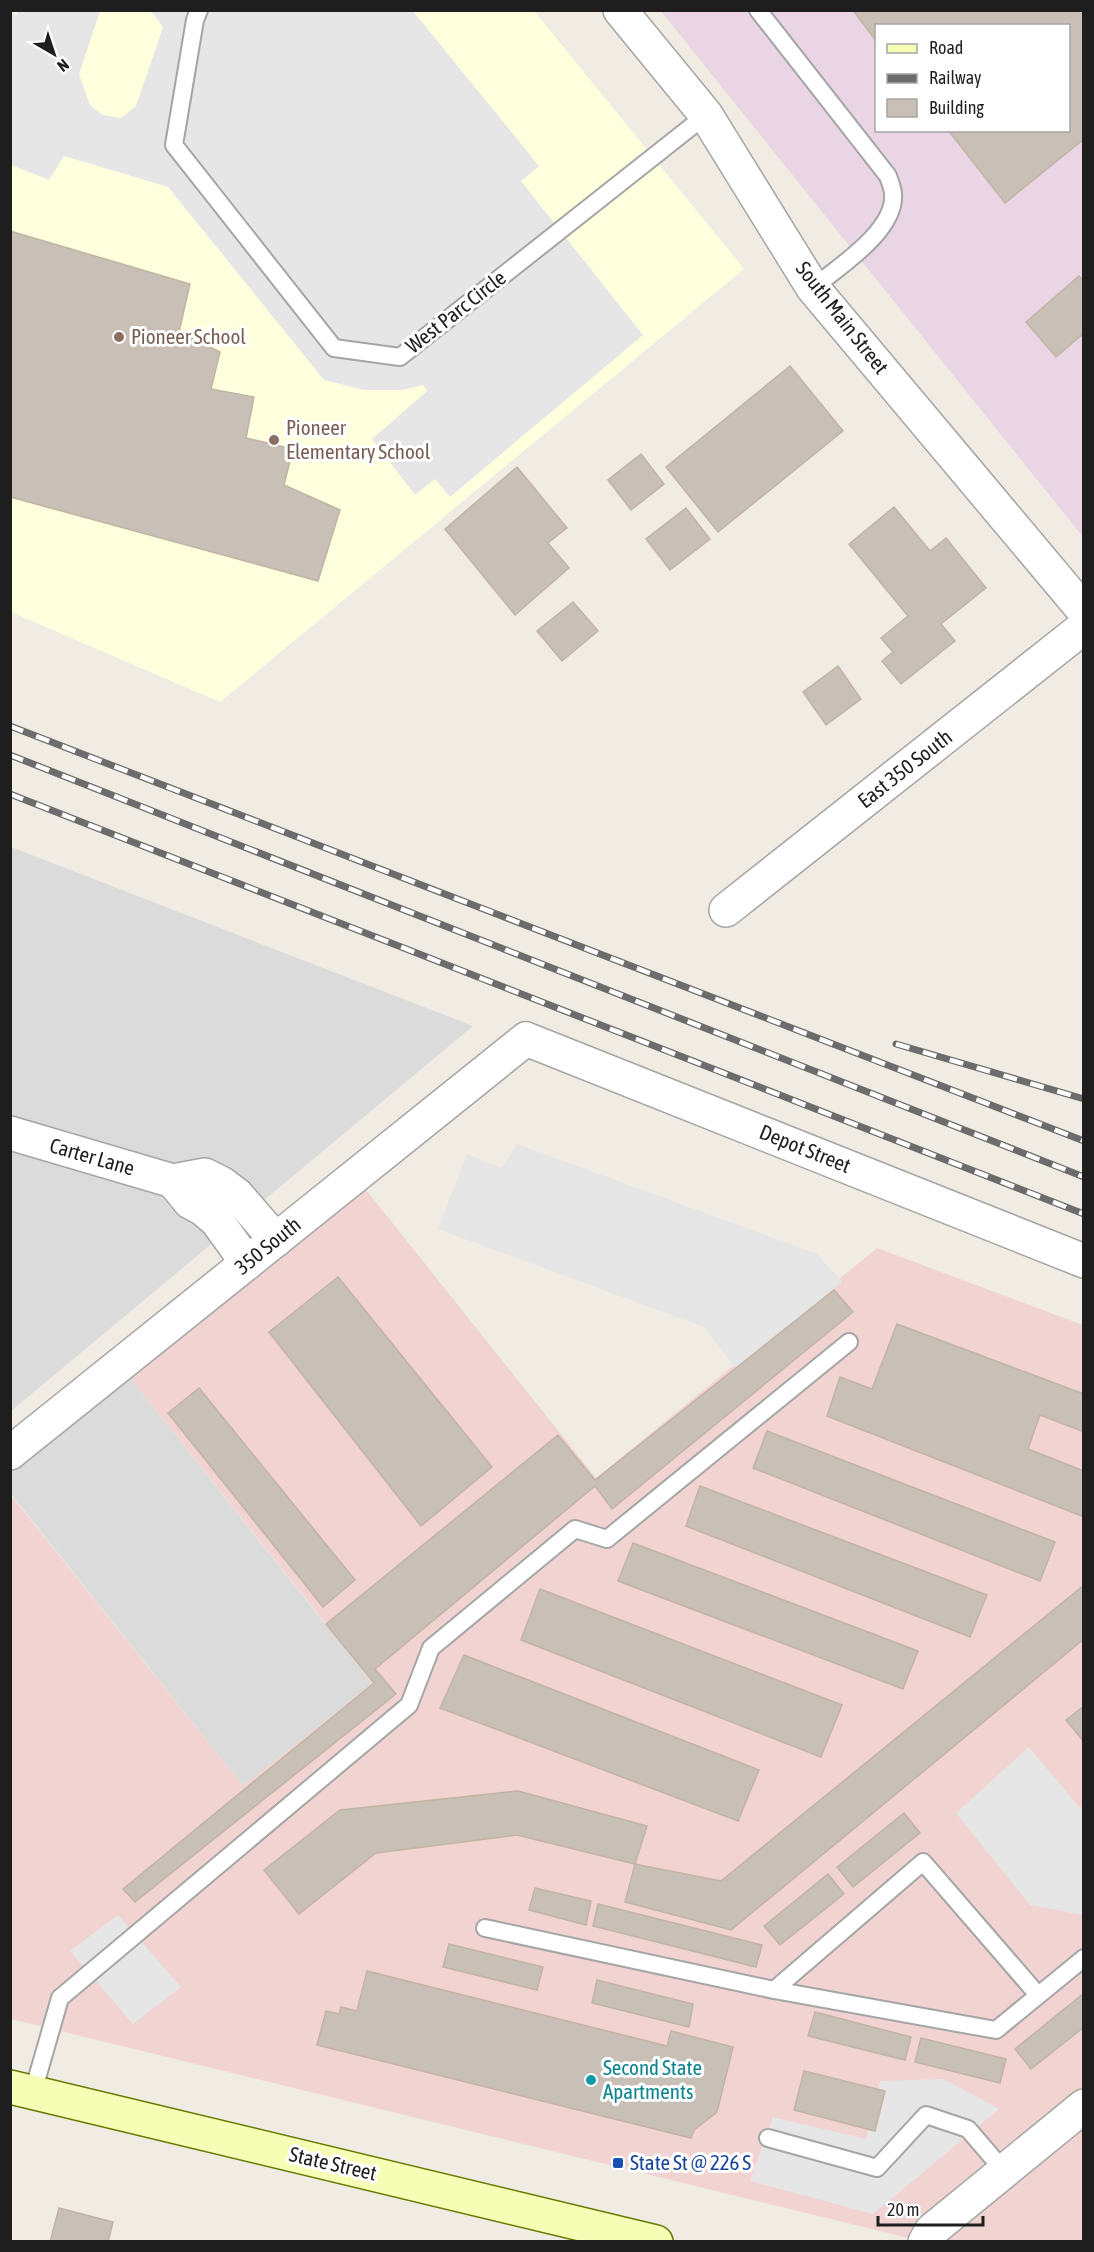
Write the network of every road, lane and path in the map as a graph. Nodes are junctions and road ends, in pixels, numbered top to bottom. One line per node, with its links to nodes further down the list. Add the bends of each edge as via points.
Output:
1 (199, 10): 4 (lane, West Parc Circle, via 174,145 334,348 400,357)
2 (620, 10): 4 (street, South Main Street)
3 (758, 10): 5 (lane, via 888,176 894,195 888,217 877,234)
4 (705, 115): 5 (street, South Main Street)
5 (813, 288): 6 (street, South Main Street)
6 (1083, 611)
7 (1083, 627): 8 (street, East 350 South)
8 (726, 910)
9 (526, 1039): 12 (street, 350 South); 13 (street, Depot Street)
10 (10, 1133): 11 (street, Carter Lane)
11 (173, 1181): 12 (street, Carter Lane, via 205,1175 221,1182); 14 (street, via 190,1202 217,1221)
12 (276, 1240): 14 (street, 350 South)
13 (1083, 1261)
14 (247, 1263): 16 (street, 350 South)
15 (849, 1342): 21 (lane, via 607,1539 575,1529 431,1648 409,1705 60,1998)
16 (10, 1453)
17 (484, 1928): 19 (lane)
18 (1083, 1958): 20 (lane)
19 (774, 1990): 20 (lane, via 996,2030); 20 (lane, via 923,1862)
20 (1038, 1995)
21 (22, 2089): 25 (main road, State Street)
22 (1083, 2106): 24 (street)
23 (768, 2138): 24 (lane, via 877,2168 926,2115 968,2129)
24 (1004, 2171): 26 (street, via 931,2231)
25 (656, 2241)
26 (925, 2241)

